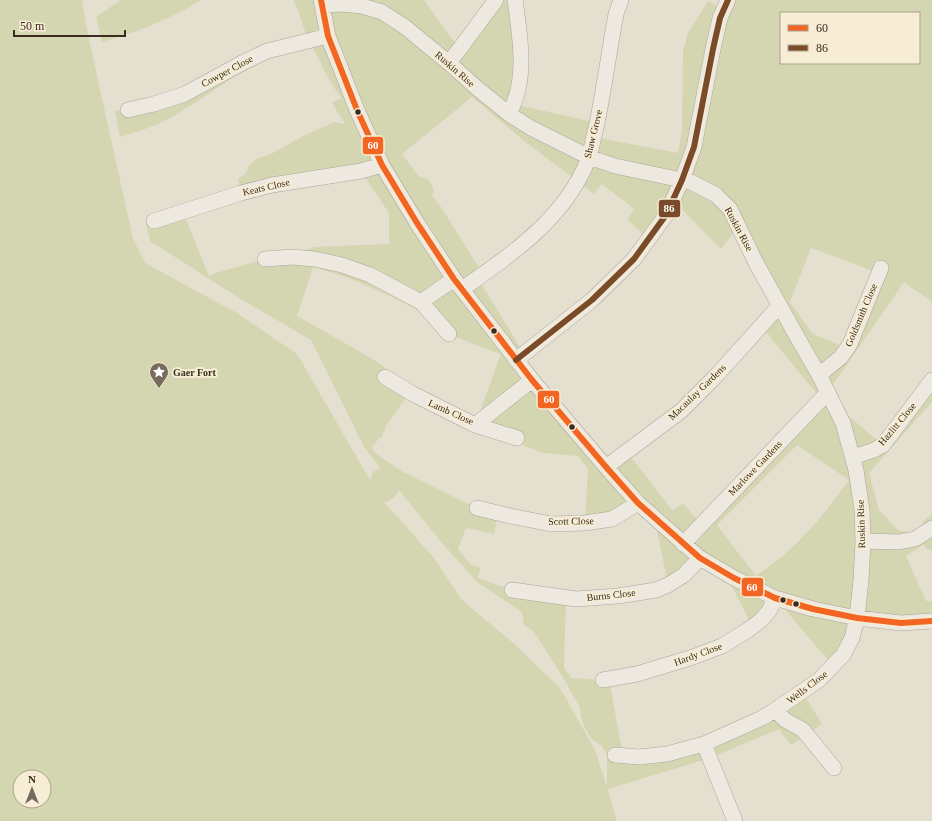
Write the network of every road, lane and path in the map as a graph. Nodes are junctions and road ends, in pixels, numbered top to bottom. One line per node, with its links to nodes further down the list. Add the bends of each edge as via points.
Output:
1 (496, 0): 8 (street)
2 (515, 0): 10 (street, via 521,42 520,80)
3 (621, 0): 11 (street, Shaw Grove, via 616,14)
4 (728, 0): 13 (street, via 720,18 694,147)
5 (322, 2): 6 (street, Ruskin Rise); 7 (street)
6 (385, 6): 8 (street, Ruskin Rise, via 405,27)
7 (328, 36): 9 (street, Cowper Close, via 267,51 185,94); 12 (street)
8 (449, 63): 10 (street, Ruskin Rise)
9 (128, 110)
10 (509, 114): 11 (street, Ruskin Rise)
11 (589, 157): 13 (street, Ruskin Rise, via 615,166); 17 (street, Shaw Grove, via 578,181 562,205 536,233 510,254)
12 (382, 165): 14 (street, Keats Close, via 361,171 272,185); 17 (street, via 416,223)
13 (682, 180): 19 (street, Ruskin Rise, via 716,194 730,209); 21 (street, via 666,215 634,259 592,300)
14 (154, 221)
15 (265, 259): 18 (street, via 293,257 342,265 370,275)
16 (881, 268): 22 (street, Goldsmith Close, via 850,344 841,357)
17 (458, 284): 18 (street, Shaw Grove); 21 (street)
18 (421, 302): 20 (street)
19 (779, 306): 22 (street, Ruskin Rise); 30 (street, Macaulay Gardens, via 681,411)
20 (449, 334)
21 (516, 360): 24 (street)
22 (819, 375): 26 (street, Ruskin Rise)
23 (385, 377): 27 (street, Lamb Close)
24 (532, 380): 27 (street, Lamb Close); 30 (street)
25 (932, 380): 29 (street, Hazlitt Close, via 882,445)
26 (828, 392): 29 (street, Ruskin Rise, via 843,424); 35 (street, Marlowe Gardens)
27 (475, 425): 28 (street)
28 (517, 438)
29 (853, 457): 34 (street, Ruskin Rise, via 862,510)
30 (606, 467): 31 (street)
31 (638, 503): 32 (street, Scott Close, via 612,519 585,523 551,524); 35 (street)
32 (477, 508)
33 (932, 528): 34 (street, via 915,539 899,542)
34 (863, 541): 39 (street, Ruskin Rise)
35 (683, 544): 36 (street)
36 (700, 558): 37 (street, Burns Close, via 684,575 656,590 576,599); 38 (street)
37 (512, 590)
38 (775, 598): 39 (street); 41 (street, Hardy Close, via 769,611 760,621 722,646 637,674)
39 (857, 618): 40 (street, via 901,623); 42 (street, Wells Close, via 852,638 843,655 819,680)
40 (932, 621)
41 (603, 680)
42 (775, 710): 43 (street, Wells Close); 45 (street, Wells Close, via 785,720 803,730)
43 (704, 744): 44 (street, Wells Close, via 667,754 639,757); 46 (street)
44 (615, 755)
45 (834, 768)
46 (736, 821)

